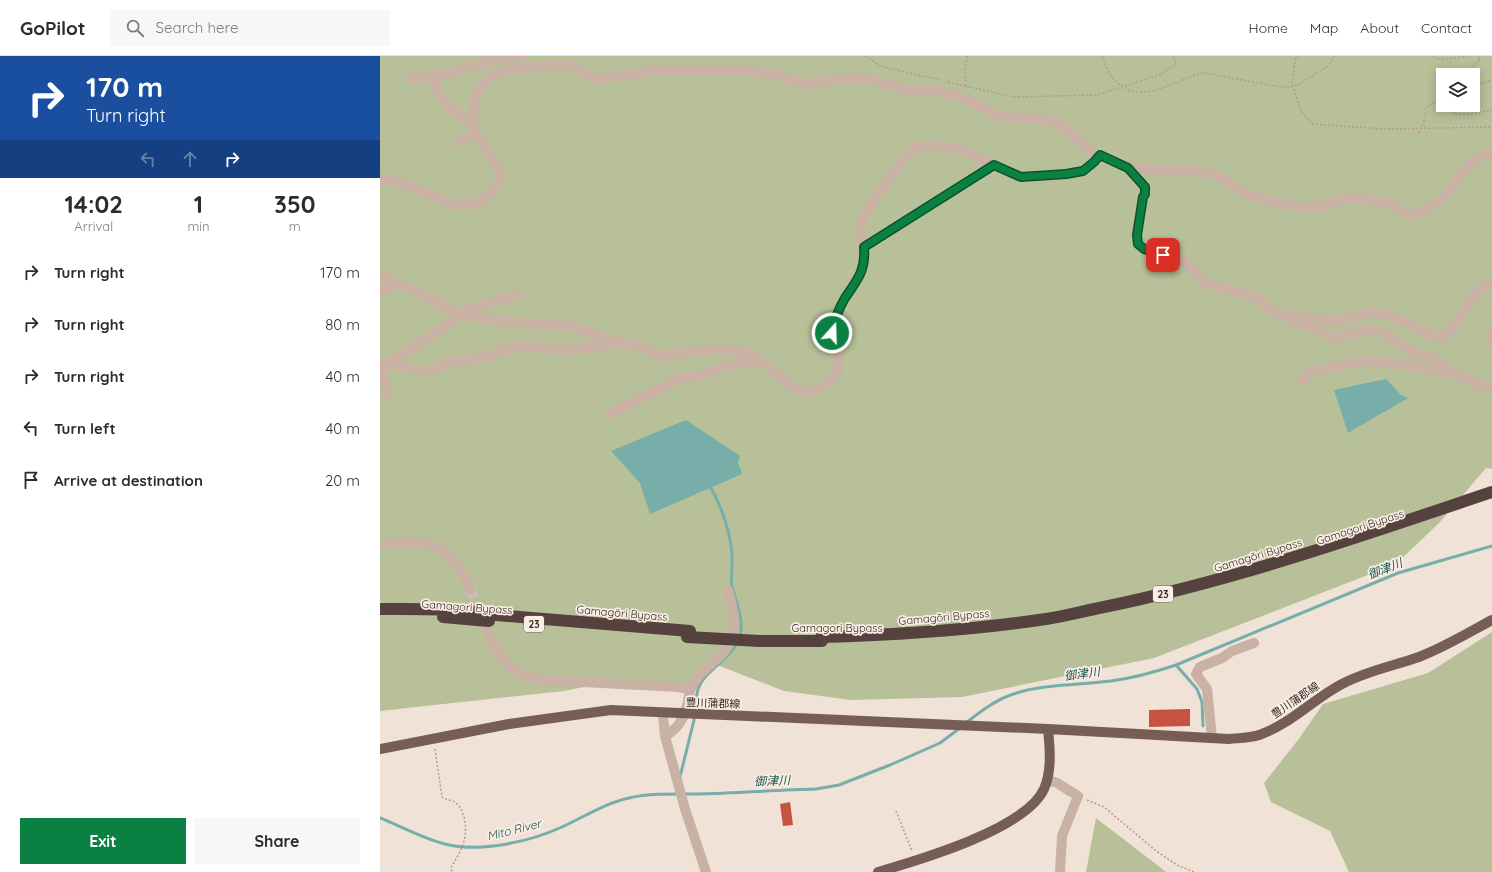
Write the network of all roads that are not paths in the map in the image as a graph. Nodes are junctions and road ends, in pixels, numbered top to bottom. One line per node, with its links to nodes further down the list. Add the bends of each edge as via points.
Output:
1 (522, 56): 4 (street, via 486,62)
2 (526, 56): 3 (street)
3 (532, 67): 6 (street, via 496,74 482,84 475,98); 10 (street, via 570,65 587,76 600,80 636,72 687,70 748,71 774,74 812,84 865,78 906,90 950,94 1003,116 1057,122 1090,150)
4 (434, 76): 5 (street); 6 (street, via 436,90 441,99)
5 (411, 79)
6 (473, 125): 7 (street)
7 (478, 135): 8 (street); 13 (street, via 500,173 494,190 479,202 452,204 405,184)
8 (458, 142)
9 (1492, 153): 12 (street, via 1471,162 1444,198 1412,215 1387,204 1354,198 1312,208 1281,204 1254,197 1220,177 1206,172 1187,169)
10 (1100, 155): 11 (street, via 1083,171 1066,174 1021,177); 12 (street)
11 (994, 165): 14 (street); 14 (street, via 954,148 936,145 918,147 903,161 864,216 860,225)
12 (1128, 168): 21 (street, via 1145,187 1137,235 1141,247 1183,261 1205,283 1257,298 1268,309)
13 (380, 179)
14 (864, 247): 26 (street, via 863,270 844,300 832,333 832,343 840,364 835,376 820,388 802,392 794,389)
15 (380, 273): 16 (street)
16 (396, 283): 18 (street); 20 (street)
17 (1492, 284): 21 (street, via 1482,287 1447,334 1442,337 1435,337 1391,316 1376,313 1344,320)
18 (380, 293)
19 (520, 294): 20 (street)
20 (461, 313): 23 (street, via 511,322 571,326); 25 (street, via 410,351)
21 (1285, 314): 27 (street, via 1292,320 1338,338 1365,329 1382,332 1409,350 1434,358)
22 (1492, 332): 24 (street)
23 (620, 343): 25 (street, via 575,350 520,345 472,361 451,361 427,371); 26 (street, via 636,345 663,356 701,350 736,350 750,354)
24 (1492, 343)
25 (383, 364): 30 (street)
26 (766, 364): 31 (street, via 744,362 731,364 698,377 685,376)
27 (1454, 373): 28 (street, via 1367,361 1312,372); 29 (street, via 1483,387)
28 (1303, 380)
29 (1492, 387)
30 (388, 394)
31 (609, 414)
32 (1492, 492): 44 (highway, Gamagōri Bypass / 23, via 1294,558 1209,583 1137,600 1047,619 994,626)
33 (1492, 497): 44 (highway, Gamagori Bypass / 23, via 1255,575 1077,620 987,633 895,640)
34 (380, 544): 35 (street, via 417,542 438,548 456,562)
35 (470, 589)
36 (728, 590): 46 (street, via 734,615 732,638 724,652 698,677)
37 (380, 602): 39 (highway)
38 (380, 609): 39 (highway, Gamagōri Bypass / 23)
39 (437, 609): 43 (highway, Gamagōri Bypass / 23, via 470,610 496,615)
40 (380, 617): 43 (highway, Gamagori Bypass / 23, via 429,616)
41 (1492, 620): 50 (main road, 豊川蒲郡線, via 1419,657 1341,684 1296,716 1271,730 1246,738)
42 (485, 625): 46 (street, via 492,644 504,661 528,677 679,687)
43 (689, 634): 44 (highway, Gamagōri Bypass / 23)
44 (822, 639)
45 (1254, 643): 50 (street, via 1200,667 1196,674 1207,689)
46 (690, 690): 49 (street, via 685,716 673,732)
47 (663, 716): 49 (street)
48 (1048, 729): 50 (main road, 豊川蒲郡線); 51 (main road, 豊川蒲郡線, via 611,710 509,724); 52 (main road)
49 (666, 736): 53 (street, via 685,808)
50 (1212, 738)
51 (380, 749)
52 (1048, 780): 54 (main road, via 1036,801 1013,820 952,848); 55 (street, via 1078,796 1062,836)
53 (706, 872)
54 (878, 872)
55 (1060, 872)

